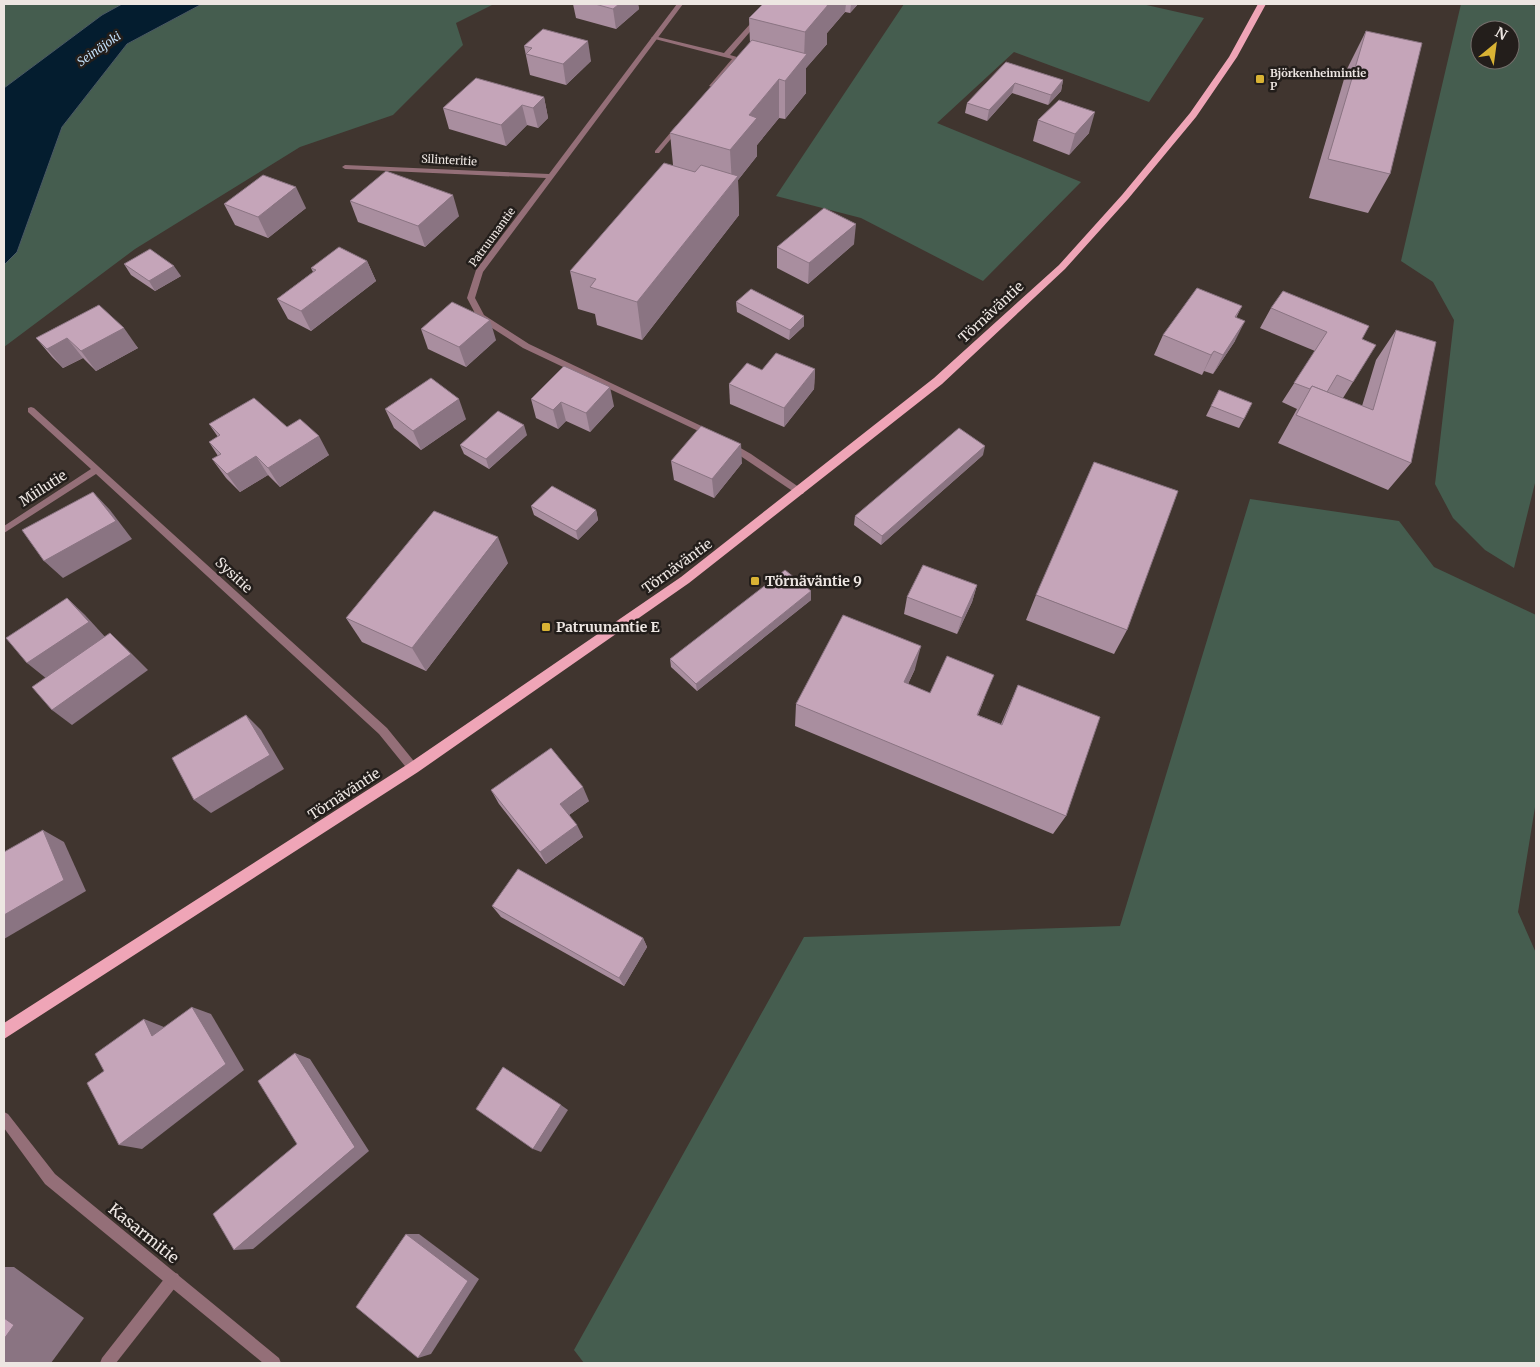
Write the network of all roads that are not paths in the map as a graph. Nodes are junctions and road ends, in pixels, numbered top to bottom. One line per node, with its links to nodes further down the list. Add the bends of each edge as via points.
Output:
1 (680, 4): 4 (street, Patruunantie)
2 (771, 4): 5 (street)
3 (1262, 4): 15 (main road, Törnäväntie, via 1233,57 1192,115 1062,267 938,381)
4 (654, 38): 5 (street); 12 (street, Patruunantie)
5 (726, 55): 6 (street)
6 (736, 58): 7 (street); 8 (street)
7 (753, 62)
8 (706, 94)
9 (681, 123): 10 (street)
10 (657, 152)
11 (345, 167): 12 (street, Silinteritie)
12 (552, 176): 15 (street, Patruunantie, via 479,272 471,298 481,317 526,346 722,440)
13 (30, 410): 14 (street, Sysitie)
14 (97, 469): 16 (street, Miilutie); 17 (street, Sysitie, via 383,731)
15 (800, 492): 17 (main road, Törnäväntie, via 685,580)
16 (4, 530)
17 (413, 768): 18 (main road, Törnäväntie)
18 (4, 1032)
19 (4, 1118): 20 (street, Kasarmitie, via 50,1179)
20 (173, 1279): 21 (street); 22 (street, Kasarmitie)
21 (107, 1363)
22 (274, 1363)

